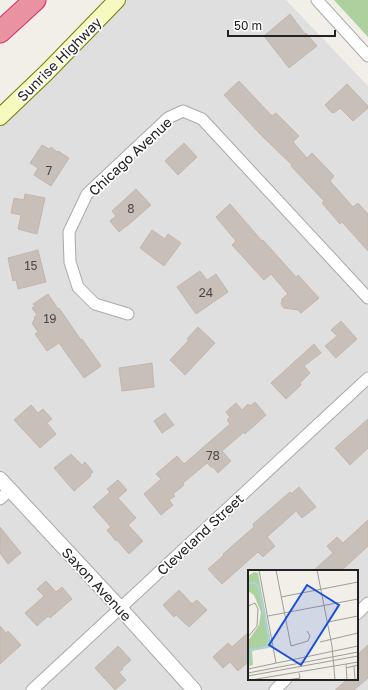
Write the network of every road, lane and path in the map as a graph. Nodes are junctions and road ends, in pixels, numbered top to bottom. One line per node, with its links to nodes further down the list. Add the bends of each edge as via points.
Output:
1 (35, 0): 4 (highway)
2 (117, 0): 6 (main road, Sunrise Highway)
3 (317, 0): 5 (street)
4 (0, 32)
5 (368, 56)
6 (0, 117)
7 (368, 298): 8 (street, Chicago Avenue, via 202,119 183,111 168,118 87,194 69,232 70,262 78,287 95,304)
8 (128, 314)
9 (368, 378): 13 (street, Cleveland Street)
10 (0, 479): 11 (street, Saxon Avenue)
11 (5, 495): 13 (street, Saxon Avenue)
12 (368, 603): 14 (street)
13 (120, 608): 16 (street, Cleveland Street); 17 (street, Saxon Avenue)
14 (358, 613)
15 (285, 680): 18 (street)
16 (32, 690)
17 (194, 690)
18 (275, 690)

